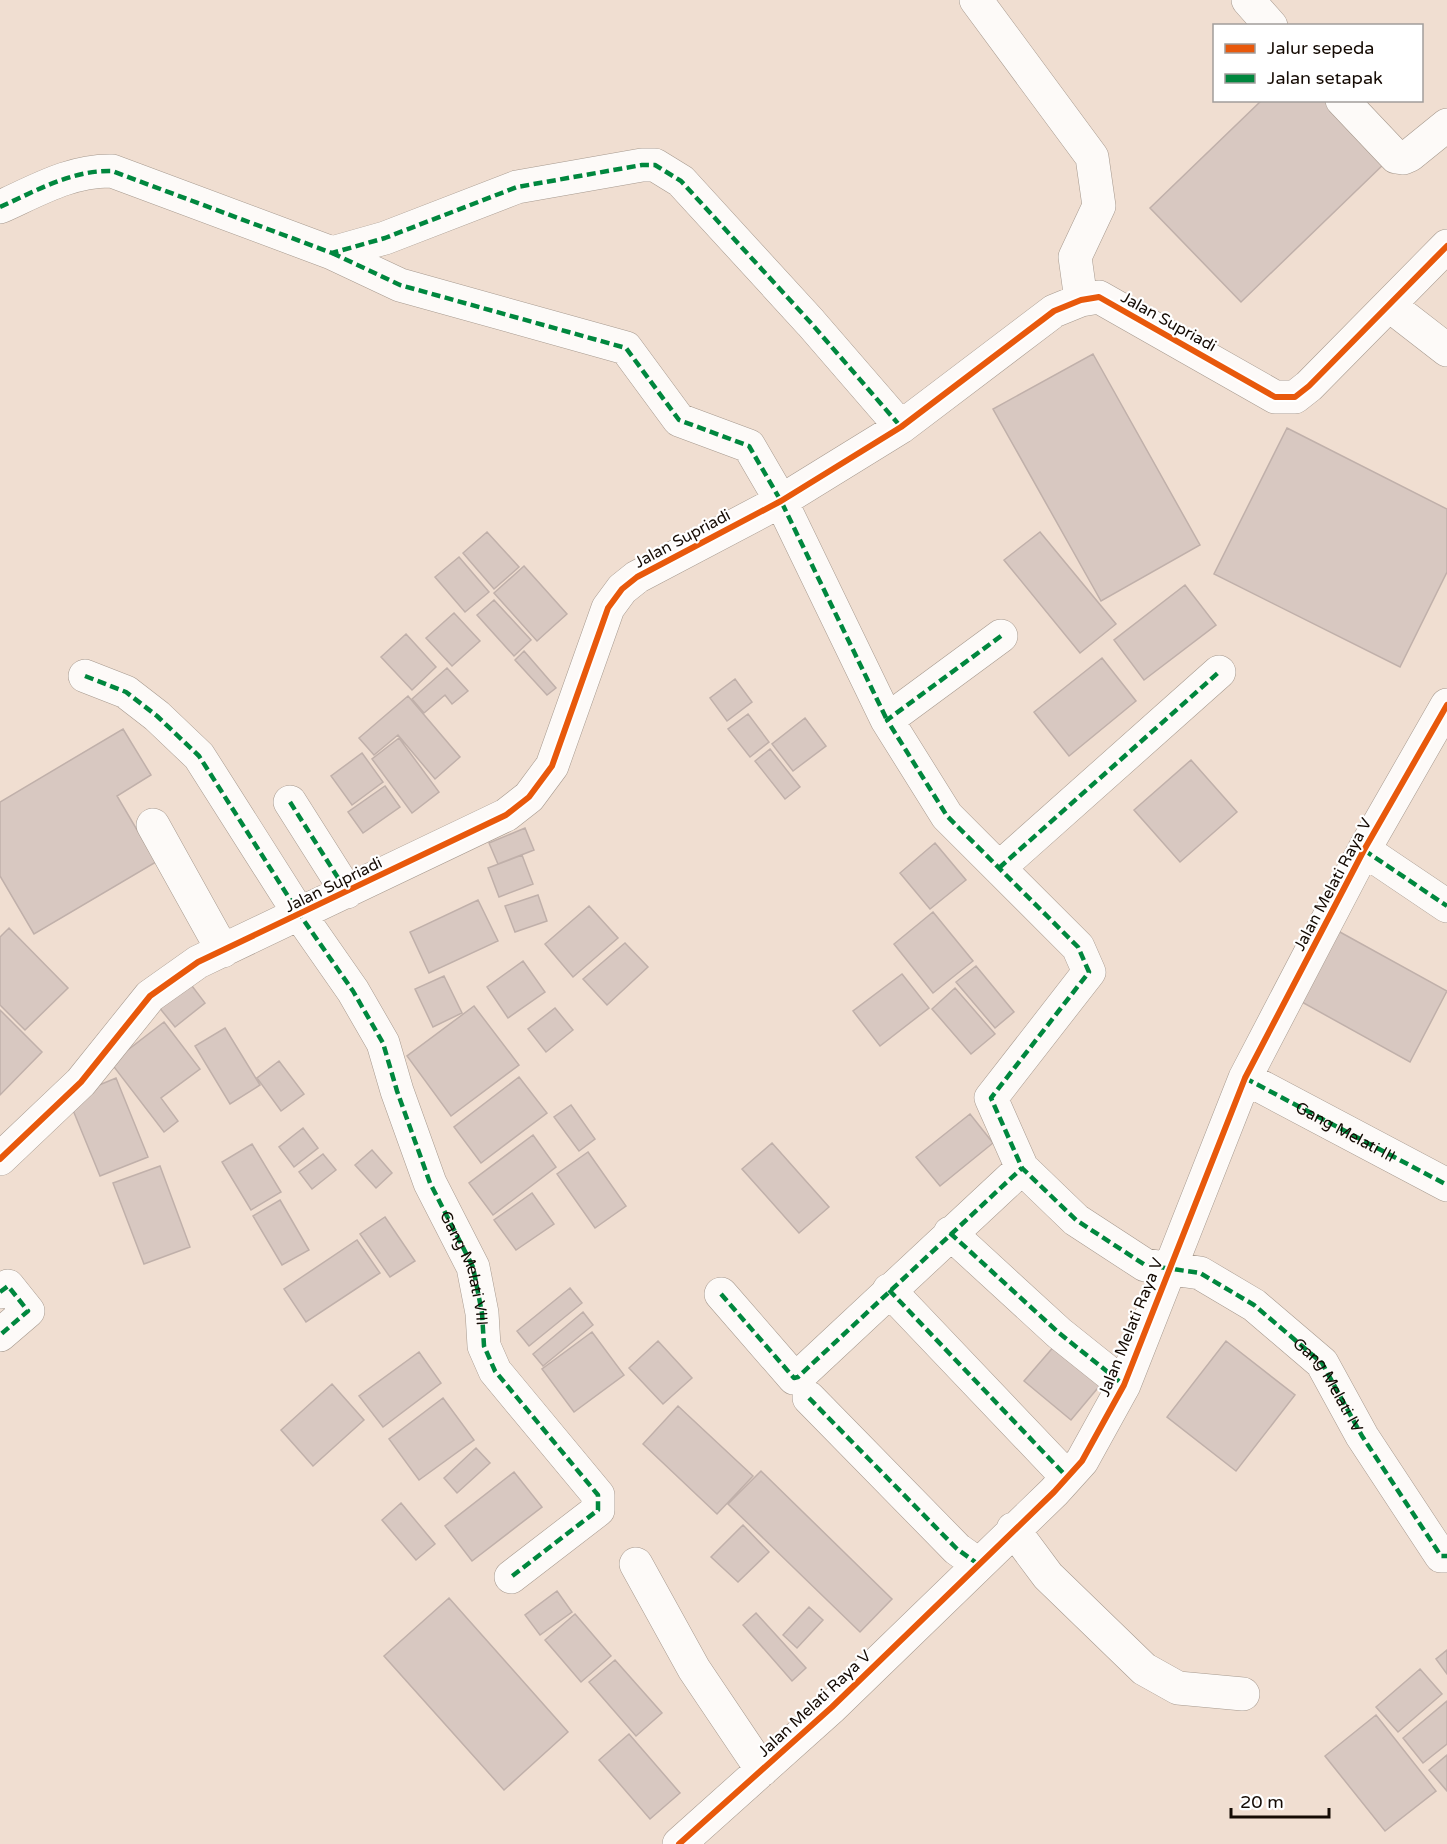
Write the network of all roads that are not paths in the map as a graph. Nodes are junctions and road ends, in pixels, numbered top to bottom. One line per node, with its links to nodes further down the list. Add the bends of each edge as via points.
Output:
1 (976, 0): 9 (street, via 1092,157 1099,206 1075,257)
2 (1248, 0): 3 (street)
3 (1269, 24)
4 (1344, 102): 5 (street, via 1396,157 1410,155)
5 (1447, 125)
6 (0, 207): 8 (street, via 70,176 112,171)
7 (1447, 246): 10 (street, Jalan Supriadi)
8 (332, 253): 12 (street, via 385,238 526,184 655,165 681,182); 13 (street, via 400,285 626,348 679,420 749,446)
9 (1081, 300): 10 (street, Jalan Supriadi, via 1099,297 1275,397 1295,397 1309,386); 12 (street, Jalan Supriadi, via 1034,325)
10 (1389, 305): 11 (street)
11 (1447, 350)
12 (901, 427): 13 (street, Jalan Supriadi)
13 (781, 501): 18 (street); 23 (street, Jalan Supriadi, via 637,577 622,589 608,608 552,766 529,797 506,815)
14 (1001, 636): 18 (street)
15 (1219, 672): 22 (street)
16 (85, 676): 25 (street, via 126,692 199,756)
17 (1447, 705): 21 (street, Jalan Melati Raya V)
18 (887, 720): 22 (street, via 948,816)
19 (290, 802): 23 (street)
20 (153, 825): 26 (street)
21 (1364, 850): 24 (street); 27 (street, Jalan Melati Raya V)
22 (999, 868): 29 (street, via 1078,947 1089,972 991,1098)
23 (347, 892): 25 (street, Jalan Supriadi)
24 (1447, 906)
25 (300, 915): 26 (street, Jalan Supriadi); 44 (street, Gang Melati VIII, via 353,991 383,1043 430,1183 473,1267 484,1346 495,1371 598,1495 598,1510)
26 (223, 951): 28 (street, Jalan Supriadi, via 150,996 81,1082)
27 (1245, 1078): 30 (street, Gang Melati III); 32 (street, Jalan Melati Raya V)
28 (0, 1159)
29 (1022, 1168): 31 (street); 32 (street, Gang Melati IV, via 1076,1220 1107,1242 1145,1265)
30 (1447, 1185)
31 (950, 1233): 33 (street); 37 (street, via 1059,1333)
32 (1168, 1268): 37 (street, Jalan Melati Raya V); 41 (street, Gang Melati IV, via 1200,1273 1254,1305 1322,1363 1362,1436)
33 (889, 1290): 35 (street, via 794,1378); 39 (street)
34 (0, 1292): 36 (street, via 8,1286 28,1311)
35 (721, 1294)
36 (0, 1335)
37 (1124, 1385): 39 (street, Jalan Melati Raya V, via 1082,1461)
38 (809, 1398): 43 (street, via 957,1549)
39 (1067, 1477): 40 (street, Jalan Melati Raya V)
40 (1013, 1529): 43 (street, Jalan Melati Raya V); 45 (street, via 1048,1576 1144,1669 1178,1688)
41 (1444, 1556)
42 (636, 1564): 46 (street, via 694,1669)
43 (978, 1564): 46 (street, Jalan Melati Raya V)
44 (511, 1577)
45 (1243, 1694)
46 (762, 1770): 47 (street, Jalan Melati Raya V)
47 (679, 1844)

